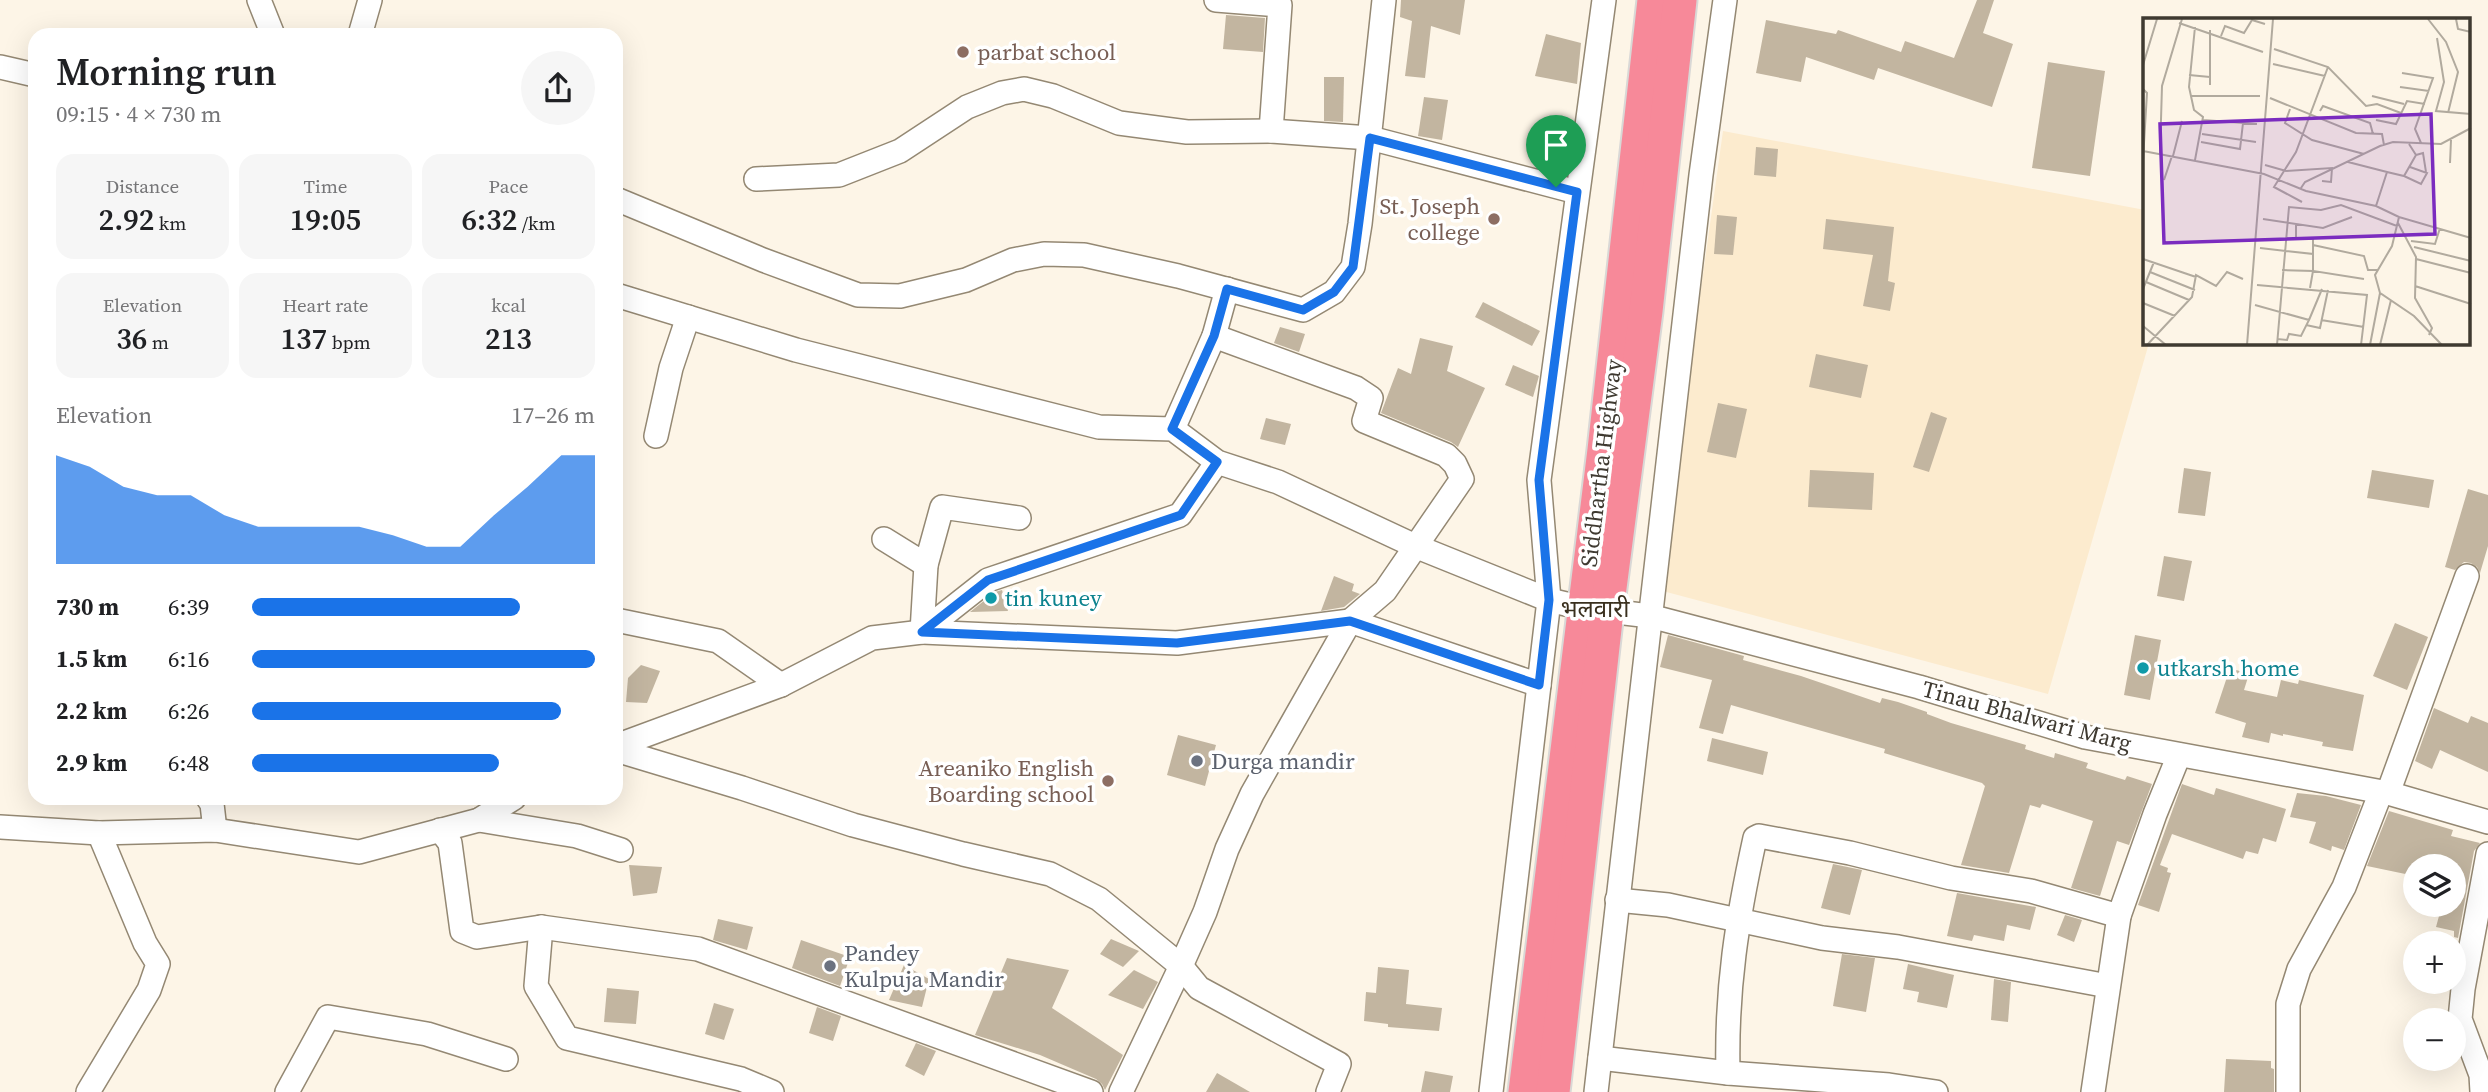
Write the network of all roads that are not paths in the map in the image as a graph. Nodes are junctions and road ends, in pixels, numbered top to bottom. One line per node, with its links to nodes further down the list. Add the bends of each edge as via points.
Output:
1 (259, 0): 9 (street)
2 (370, 0): 10 (street)
3 (1216, 0): 13 (street, via 1280,5)
4 (1384, 0): 14 (street)
5 (1604, 0): 16 (street)
6 (1654, 0): 31 (highway, Siddhartha Highway, via 1604,450)
7 (1680, 0): 31 (highway, Siddhartha Highway, via 1646,312)
8 (1725, 0): 32 (street)
9 (270, 28)
10 (362, 28)
11 (0, 67): 12 (street)
12 (28, 73)
13 (1272, 131): 14 (street); 15 (street, via 1187,132 1119,123 1024,89 967,107 900,151 839,175)
14 (1370, 138): 16 (street); 18 (street, via 1353,267 1334,292 1303,310)
15 (756, 179)
16 (1577, 192): 30 (street, via 1539,480)
17 (623, 202): 18 (street, via 858,295 900,296 1044,254 1084,255)
18 (1227, 289): 21 (street)
19 (623, 297): 20 (street)
20 (688, 317): 22 (street, via 796,350 1100,427); 23 (street)
21 (1214, 336): 22 (street); 27 (street, via 1356,388 1371,398 1364,421 1446,455 1455,464 1462,479)
22 (1172, 429): 24 (street, Tinau Bhalwari Marg)
23 (656, 436)
24 (1217, 462): 27 (street, Tinau Bhalwari Marg, via 1278,482); 35 (street, via 1181,515 988,580)
25 (1019, 518): 28 (street, via 942,507)
26 (884, 539): 28 (street)
27 (1415, 546): 30 (street, Tinau Bhalwari Marg); 33 (street, via 1385,590)
28 (926, 565): 35 (street)
29 (2467, 576): 41 (street)
30 (1549, 600): 31 (street, Tinau Bhalwari Marg); 37 (street)
31 (1595, 610): 32 (street, Tinau Bhalwari Marg); 68 (highway, Siddhartha Highway); 69 (highway, Siddhartha Highway)
32 (1650, 616): 40 (street, Tinau Bhalwari Marg, via 1919,687 2085,737); 52 (street)
33 (1350, 621): 35 (street, via 1177,643); 37 (street); 56 (street, via 1252,794)
34 (623, 622): 36 (street, via 718,641)
35 (922, 632): 36 (street, via 872,638)
36 (781, 685): 38 (street)
37 (1539, 685): 67 (street)
38 (623, 745)
39 (623, 750): 56 (street, via 853,825 1050,874 1099,899)
40 (2179, 755): 41 (street, Tinau Bhalwari Marg); 53 (street)
41 (2385, 793): 45 (street, Tinau Bhalwari Marg); 73 (street, via 2344,887 2295,981 2288,1004)
42 (212, 805): 47 (street)
43 (503, 805): 44 (street)
44 (479, 820): 48 (street); 50 (street, via 577,835)
45 (2488, 822)
46 (0, 827): 49 (street)
47 (215, 830): 48 (street, via 359,852); 49 (street)
48 (440, 830): 55 (street, via 450,843 462,930 477,937)
49 (99, 834): 61 (street, via 158,964 149,990)
50 (621, 850)
51 (2488, 855): 74 (street, via 2460,1019 2481,1075)
52 (1616, 900): 54 (street); 58 (street)
53 (2119, 916): 54 (street, via 2031,891 1759,836); 57 (street)
54 (1738, 919): 57 (street, via 1822,938 1898,947); 60 (street, via 1729,988)
55 (541, 927): 63 (street, via 536,986 567,1038 741,1079); 64 (street, via 698,949)
56 (1181, 966): 65 (street); 66 (street, via 1199,988 1339,1064)
57 (2108, 986): 72 (street)
58 (1600, 1058): 60 (street); 70 (street)
59 (506, 1059): 62 (street, via 427,1034 328,1017)
60 (1728, 1073): 71 (street)
61 (88, 1092)
62 (287, 1092)
63 (772, 1092)
64 (1091, 1092)
65 (1121, 1092)
66 (1328, 1092)
67 (1491, 1092)
68 (1525, 1092)
69 (1553, 1092)
70 (1596, 1092)
71 (1936, 1092)
72 (2093, 1092)
73 (2288, 1092)
74 (2482, 1092)

